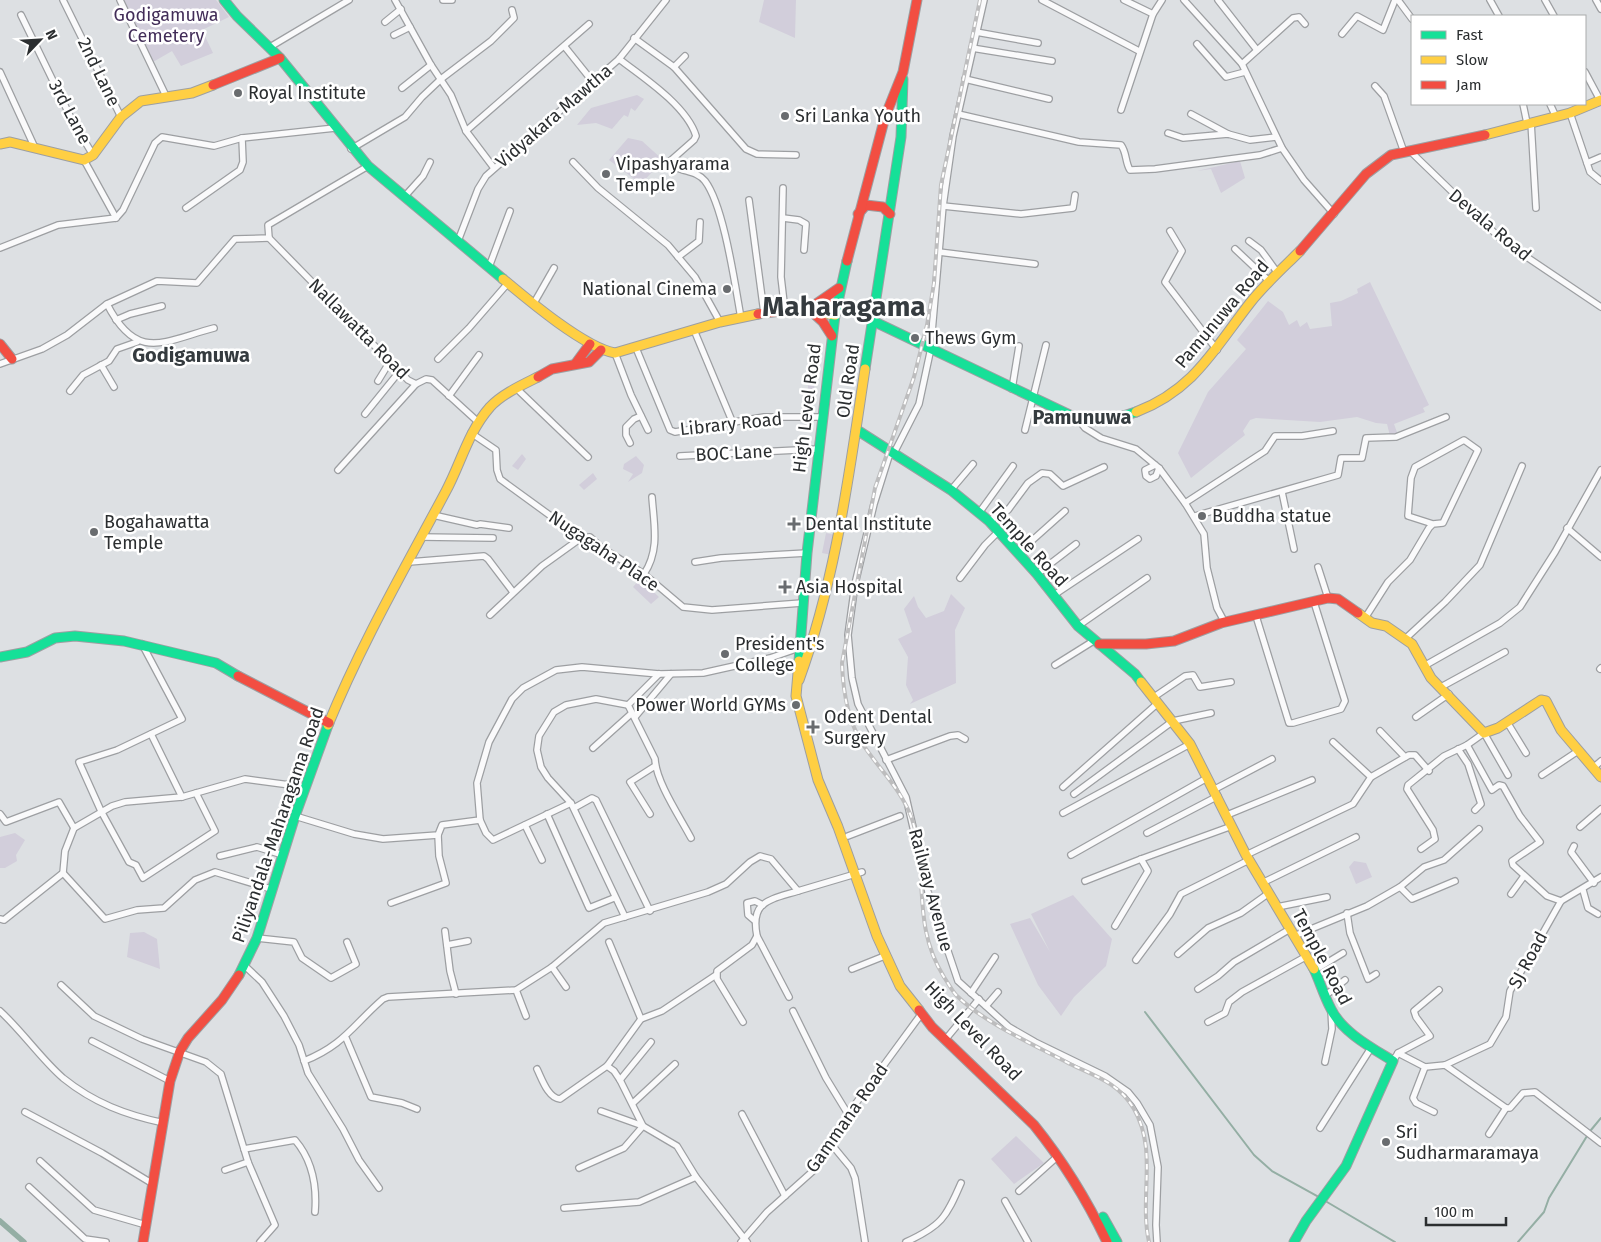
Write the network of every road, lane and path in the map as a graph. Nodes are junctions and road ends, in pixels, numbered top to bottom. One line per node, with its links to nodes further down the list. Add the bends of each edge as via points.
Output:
1 (63, 0): 68 (street, 2nd Lane)
2 (120, 0): 59 (street)
3 (224, 0): 39 (main road, via 240,20)
4 (349, 0): 39 (street)
5 (395, 0): 20 (street)
6 (443, 0): 7 (street)
7 (452, 0)
8 (666, 0): 35 (street, Vidyakara Mawtha)
9 (917, 0): 51 (main road, High Level Road)
10 (984, 0): 32 (street, Railway Avenue)
11 (1042, 0): 42 (street)
12 (1124, 0): 23 (street)
13 (1162, 0): 23 (street)
14 (1184, 0): 47 (street)
15 (1218, 0): 41 (street)
16 (1396, 0): 27 (street); 33 (street, via 1383,30 1357,16)
17 (1490, 0): 25 (street)
18 (1545, 0): 26 (street)
19 (1596, 0): 21 (street)
20 (401, 9): 28 (street); 31 (street)
21 (1601, 9)
22 (512, 10): 54 (street, via 514,18 492,41)
23 (1152, 14): 42 (street)
24 (21, 15): 82 (street, 3rd Lane, via 72,120)
25 (1498, 15)
26 (1553, 15)
27 (1411, 18)
28 (385, 22)
29 (589, 24): 38 (street)
30 (1305, 24): 41 (street, via 1299,17 1293,18)
31 (410, 27): 34 (street); 48 (street)
32 (976, 32): 36 (street); 40 (street, Railway Avenue)
33 (1342, 34)
34 (394, 35)
35 (634, 38): 45 (street, Vidyakara Mawtha); 49 (street)
36 (1038, 43)
37 (1197, 44): 52 (street, via 1226,77)
38 (565, 46): 56 (street); 72 (street)
39 (270, 47): 44 (main road)
40 (972, 48): 46 (street); 55 (street, Railway Avenue)
41 (1257, 50): 47 (street)
42 (1139, 51): 64 (street)
43 (685, 56): 49 (street)
44 (280, 58): 59 (main road, via 214,86); 71 (main road)
45 (619, 59): 56 (street, Vidyakara Mawtha); 131 (street, via 659,90 695,131 694,140 669,162 678,169 695,173 710,191 729,252)
46 (1052, 61)
47 (1242, 64): 52 (street)
48 (431, 65): 54 (street); 58 (street)
49 (674, 68): 83 (street, via 746,149 757,154)
50 (0, 72): 78 (street)
51 (903, 72): 100 (main road, High Level Road, via 885,117); 101 (main road, Old Road, via 901,137)
52 (1245, 72): 75 (street)
53 (1586, 74): 61 (street)
54 (441, 79): 72 (street); 80 (street, via 405,117)
55 (965, 79): 60 (street); 66 (street, Railway Avenue)
56 (594, 82): 90 (street, Vidyakara Mawtha)
57 (1376, 86): 81 (street, via 1384,96)
58 (402, 88)
59 (166, 96): 68 (main road, via 140,101)
60 (1049, 99)
61 (1601, 100): 65 (main road, Pamunuwa Road)
62 (1524, 105): 70 (street)
63 (1550, 105): 69 (street)
64 (1121, 110)
65 (1570, 113): 69 (main road, Pamunuwa Road); 88 (street)
66 (958, 114): 79 (street, via 1079,142 1121,145 1130,170 1260,155); 96 (street, Railway Avenue)
67 (1190, 114): 74 (street)
68 (121, 117): 82 (main road)
69 (1556, 117): 70 (main road, Pamunuwa Road)
70 (1529, 122): 81 (main road, Pamunuwa Road, via 1504,131); 98 (street)
71 (335, 128): 76 (street); 80 (main road)
72 (466, 131): 90 (street)
73 (1168, 133): 74 (street, via 1183,138)
74 (1228, 134): 75 (street, via 1250,140)
75 (1276, 137): 79 (street)
76 (242, 138): 97 (street, via 240,170); 103 (street, via 214,146 162,137 141,170 124,210)
77 (0, 144): 78 (main road, via 10,142)
78 (35, 148): 85 (main road)
79 (1282, 148): 102 (street, via 1304,180)
80 (351, 149): 89 (main road)
81 (1407, 152): 102 (main road, Pamunuwa Road, via 1381,160); 125 (street, Devala Road, via 1503,241)
82 (93, 155): 85 (main road)
83 (796, 155)
84 (1601, 157): 88 (street)
85 (84, 160): 103 (street)
86 (430, 162): 94 (street, via 423,176)
87 (573, 162): 114 (street, via 598,188)
88 (1587, 164): 91 (street, via 1590,172)
89 (368, 166): 94 (main road); 107 (street, via 268,225)
90 (494, 168): 108 (street, Vidyakara Mawtha, via 478,189)
91 (1601, 181)
92 (783, 188): 104 (street)
93 (1074, 195): 96 (street, via 1073,208 1021,214)
94 (405, 196): 108 (main road)
95 (749, 200): 129 (street)
96 (943, 206): 113 (street, Railway Avenue)
97 (186, 208)
98 (1536, 208)
99 (510, 211): 116 (street)
100 (857, 214): 101 (main road, via 866,205 883,207); 121 (main road, High Level Road)
101 (890, 214): 133 (main road, Old Road)
102 (1334, 214): 118 (main road, Pamunuwa Road)
103 (116, 218): 110 (street, via 58,225)
104 (783, 218): 112 (street, via 806,224); 128 (street, via 781,277)
105 (700, 222): 114 (street, via 699,240)
106 (1170, 231): 146 (street, via 1182,251 1165,282)
107 (269, 238): 123 (street, via 235,239 197,283 157,281); 151 (street, Nallawatta Road)
108 (458, 241): 116 (main road)
109 (1249, 241): 118 (street)
110 (0, 248)
111 (1235, 249): 119 (street)
112 (804, 250)
113 (939, 252): 115 (street); 144 (street, Railway Avenue)
114 (678, 257): 134 (street, via 695,277)
115 (1036, 264)
116 (489, 267): 120 (main road)
117 (554, 268): 122 (street)
118 (1277, 272): 119 (main road, Pamunuwa Road)
119 (1268, 280): 146 (main road, Pamunuwa Road)
120 (508, 283): 122 (main road); 150 (street)
121 (840, 288): 124 (main road, High Level Road); 127 (main road)
122 (534, 303): 140 (main road)
123 (108, 304): 132 (street); 149 (street, via 42,349)
124 (837, 304): 127 (main road); 130 (main road, High Level Road)
125 (1600, 305)
126 (162, 306): 132 (street)
127 (810, 309): 128 (main road); 130 (main road); 137 (main road)
128 (785, 311): 129 (main road)
129 (764, 313): 131 (main road)
130 (835, 315): 137 (main road, High Level Road)
131 (741, 318): 134 (main road)
132 (116, 320): 138 (street)
133 (873, 321): 144 (main road, Pamunuwa Road); 172 (main road, Old Road)
134 (720, 322): 136 (main road)
135 (214, 328): 138 (street, via 158,344)
136 (694, 330): 143 (main road); 170 (street)
137 (832, 336): 166 (main road, High Level Road)
138 (137, 342): 154 (street, via 117,349)
139 (0, 344): 149 (main road)
140 (590, 344): 145 (main road); 152 (main road)
141 (1046, 345): 163 (street)
142 (1019, 346): 160 (street)
143 (636, 348): 147 (main road); 170 (street, Library Road, via 670,430 676,432)
144 (929, 348): 160 (main road, Pamunuwa Road); 178 (street, Railway Avenue, via 919,404)
145 (601, 350): 147 (main road); 152 (main road, Piliyandala-Maharagama Road, via 589,362)
146 (1217, 350): 168 (main road, Pamunuwa Road, via 1176,392 1161,400 1125,416 1096,422)
147 (615, 353): 165 (street)
148 (479, 355): 162 (street)
149 (12, 359): 153 (street)
150 (438, 359)
151 (389, 363): 155 (street, Nallawatta Road); 156 (street)
152 (576, 363): 159 (main road, Piliyandala-Maharagama Road, via 552,369)
153 (0, 364)
154 (101, 365): 158 (street); 161 (street, via 83,375)
155 (399, 372): 157 (street, Nallawatta Road); 164 (street)
156 (378, 381)
157 (416, 384): 162 (street, Nallawatta Road, via 432,380); 185 (street)
158 (114, 387)
159 (516, 388): 169 (main road, Piliyandala-Maharagama Road); 180 (street)
160 (1012, 389): 163 (main road, Pamunuwa Road)
161 (70, 391)
162 (449, 396): 169 (street, Nallawatta Road)
163 (1034, 399): 168 (main road, Pamunuwa Road); 173 (street)
164 (365, 414)
165 (641, 416): 171 (street); 176 (street, via 626,427)
166 (821, 417): 170 (street, Library Road, via 764,417); 177 (main road, High Level Road)
167 (1446, 417): 188 (street, via 1396,437 1366,438 1362,458 1341,458 1338,475)
168 (1078, 419): 190 (street, via 1085,428 1102,438 1136,449 1157,467)
169 (477, 421): 175 (main road, Piliyandala-Maharagama Road)
170 (732, 421)
171 (648, 430)
172 (857, 430): 178 (main road, Temple Road); 227 (main road, Old Road, via 839,538)
173 (1025, 430)
174 (1333, 431): 190 (street, via 1275,436 1265,451)
175 (470, 433): 193 (main road, Piliyandala-Maharagama Road, via 452,480); 202 (street, Nugagaha Place, via 496,450 500,479)
176 (630, 443)
177 (818, 449): 179 (street, BOC Lane); 206 (main road, High Level Road)
178 (892, 454): 187 (main road, Temple Road); 264 (street, Railway Avenue, via 874,504 848,635 858,704)
179 (680, 456)
180 (588, 457)
181 (973, 464): 187 (street)
182 (1014, 466): 192 (street)
183 (1522, 466): 228 (street, via 1480,565)
184 (1104, 467): 195 (street, via 1063,486 1050,474 1042,473 1028,483 1008,510)
185 (338, 470)
186 (1601, 470): 198 (street)
187 (951, 490): 192 (main road, Temple Road)
188 (1282, 492): 194 (street); 205 (street)
189 (652, 497): 212 (street, via 655,550)
190 (1185, 503): 194 (street)
191 (1065, 511): 207 (street)
192 (979, 512): 195 (main road, Temple Road)
193 (433, 515): 197 (street); 200 (main road, Piliyandala-Maharagama Road)
194 (1195, 516): 224 (street, via 1204,534 1207,568 1217,608)
195 (989, 521): 199 (main road, Temple Road)
196 (1433, 524): 196 (street, via 1443,523 1478,450 1464,440 1415,467 1408,514); 223 (street)
197 (509, 528)
198 (1567, 528): 208 (street); 235 (street, via 1520,607 1500,624)
199 (999, 531): 207 (main road, Temple Road); 214 (street)
200 (421, 536): 201 (street); 209 (main road, Piliyandala-Maharagama Road)
201 (493, 538)
202 (581, 538): 212 (street, Nugagaha Place, via 590,537); 216 (street)
203 (1138, 539): 217 (street)
204 (1076, 544): 213 (street)
205 (1294, 549)
206 (807, 553): 210 (street); 220 (main road, High Level Road)
207 (1018, 553): 213 (main road, Temple Road)
208 (1601, 557)
209 (409, 562): 216 (street, via 484,556); 249 (main road, Piliyandala-Maharagama Road, via 359,656)
210 (694, 562)
211 (1318, 567): 218 (street)
212 (644, 574): 220 (street, Nugagaha Place, via 683,607 698,610)
213 (1037, 574): 217 (main road, Temple Road)
214 (960, 578)
215 (1147, 578): 225 (street)
216 (513, 592): 221 (street)
217 (1054, 595): 225 (main road, Temple Road)
218 (1328, 598): 219 (main road); 223 (main road, via 1338,599)
219 (1314, 602): 222 (main road); 222 (street, via 1345,706 1293,723 1289,723)
220 (802, 603): 226 (main road, High Level Road)
221 (490, 615)
222 (1256, 616): 224 (main road)
223 (1365, 618): 228 (main road, via 1386,626)
224 (1224, 621): 229 (main road, via 1173,641)
225 (1078, 626): 229 (main road, Temple Road)
226 (799, 636): 227 (main road, via 806,642); 231 (main road, High Level Road)
227 (814, 639): 239 (main road, Old Road)
228 (1405, 639): 235 (main road, via 1416,649)
229 (1097, 642): 234 (street); 242 (main road, Temple Road, via 1135,674)
230 (142, 644): 233 (main road, via 75,636 55,638 27,652); 249 (main road, via 216,663); 252 (street, via 182,719)
231 (799, 648): 237 (street, via 703,673); 239 (main road, High Level Road)
232 (1506, 652): 240 (street)
233 (0, 657)
234 (1055, 665)
235 (1424, 666): 240 (main road)
236 (659, 674): 237 (street); 243 (street); 292 (street, via 573,668 556,670 523,688 512,699 481,763 477,783)
237 (671, 674): 245 (street)
238 (1231, 682): 242 (street, via 1200,687 1193,675 1185,676)
239 (796, 685): 253 (main road, High Level Road, via 797,705)
240 (1441, 687): 241 (main road)
241 (1449, 694): 246 (street); 251 (main road)
242 (1156, 700): 247 (main road, Temple Road); 276 (street)
243 (628, 705): 245 (street); 281 (street, via 596,699 566,705 554,712 539,736 537,750 541,766)
244 (1212, 713): 247 (street)
245 (634, 715): 258 (street); 266 (street)
246 (1416, 717)
247 (1173, 721): 256 (main road, Temple Road); 279 (street)
248 (1506, 722): 251 (main road); 260 (main road, via 1541,700 1546,701 1561,730); 261 (street)
249 (329, 723): 275 (main road, Piliyandala-Maharagama Road)
250 (1380, 731): 262 (street)
251 (1484, 733): 257 (street); 269 (street)
252 (151, 734): 280 (street); 284 (street, via 117,750 79,762)
253 (806, 739): 300 (main road, High Level Road); 312 (main road, High Level Road, via 818,780)
254 (965, 739): 264 (street, via 958,735 950,736)
255 (1333, 742): 271 (street)
256 (1190, 744): 272 (main road, Temple Road); 285 (street)
257 (1468, 744): 259 (street); 313 (street, via 1492,790 1503,786 1540,842 1512,861)
258 (593, 748)
259 (1458, 750): 268 (street, via 1444,756); 283 (street, via 1468,764 1481,804)
260 (1578, 751): 267 (main road); 270 (street)
261 (1526, 753)
262 (1405, 757): 268 (street, via 1415,755); 271 (street)
263 (1272, 758): 277 (street)
264 (886, 760): 364 (street, Railway Avenue, via 906,798 928,892 952,969 958,981)
265 (1601, 760): 267 (street)
266 (656, 766): 288 (street, via 630,782); 302 (street)
267 (1593, 768): 273 (main road)
268 (1429, 770): 304 (street, via 1407,789 1435,839)
269 (1508, 775)
270 (1542, 775)
271 (1371, 777): 308 (street, via 1353,804)
272 (1207, 778): 277 (main road, Temple Road); 306 (street)
273 (1601, 778)
274 (1312, 780): 289 (street)
275 (305, 787): 278 (street, via 245,779); 290 (main road, Piliyandala-Maharagama Road)
276 (1063, 787)
277 (1216, 793): 289 (main road, Temple Road); 298 (street)
278 (196, 794): 280 (street); 284 (street, via 215,831 143,878 136,865 129,862)
279 (1074, 794)
280 (182, 797): 284 (street, via 124,802)
281 (573, 806): 287 (street); 326 (street); 331 (street, via 592,798 596,800)
282 (1601, 808): 295 (street)
283 (1475, 810)
284 (102, 812): 296 (street)
285 (1063, 813)
286 (0, 814): 296 (street, via 6,822 59,802)
287 (547, 814): 293 (street); 326 (street, via 589,908)
288 (650, 814)
289 (1227, 815): 294 (main road, Temple Road)
290 (295, 816): 299 (street, via 383,839); 305 (main road, Piliyandala-Maharagama Road)
291 (900, 816): 300 (street)
292 (480, 820): 293 (street, via 493,840); 299 (street, via 442,825)
293 (525, 825): 310 (street)
294 (1232, 826): 308 (main road, Temple Road); 309 (street)
295 (1580, 826)
296 (74, 828): 311 (street, via 65,851)
297 (1479, 829): 319 (street, via 1444,860 1424,867)
298 (1148, 832)
299 (438, 834): 328 (street, via 439,856 446,883)
300 (848, 836): 312 (main road, High Level Road)
301 (1356, 837): 318 (street)
302 (690, 838)
303 (1574, 846): 317 (street, via 1571,852)
304 (1421, 849)
305 (283, 855): 307 (street, via 257,847); 320 (main road, Piliyandala-Maharagama Road)
306 (1071, 855)
307 (220, 856)
308 (1247, 858): 318 (main road, Temple Road); 351 (street, via 1181,894)
309 (1141, 859): 315 (street); 337 (street, via 1148,871)
310 (542, 860)
311 (63, 873): 320 (street, via 105,919 137,910 164,908 195,880 215,872); 335 (street, via 4,920)
312 (859, 873): 322 (street); 347 (main road, High Level Road)
313 (1524, 876): 324 (street); 327 (street, via 1547,896)
314 (1601, 877): 317 (street)
315 (1085, 881)
316 (1455, 882): 319 (street, via 1412,899)
317 (1594, 882): 321 (street)
318 (1262, 883): 323 (main road, Temple Road)
319 (1400, 887): 332 (street, via 1367,906)
320 (272, 889): 341 (main road, Piliyandala-Maharagama Road)
321 (1583, 890): 327 (street); 333 (street, via 1588,908)
322 (798, 891): 329 (street); 331 (street, via 770,859 760,856 726,884)
323 (1269, 893): 330 (main road, Temple Road); 348 (street, via 1241,913 1208,928)
324 (1511, 894)
325 (1327, 897): 330 (street)
326 (614, 898): 334 (street)
327 (1561, 901): 389 (street, SJ Road, via 1510,991 1506,1016 1496,1036 1482,1049)
328 (391, 903)
329 (763, 904): 336 (street, via 757,909); 336 (street, via 747,902 748,915)
330 (1277, 907): 339 (main road, Temple Road)
331 (650, 911): 334 (street)
332 (1346, 913): 339 (street); 356 (street, via 1350,933 1368,978)
333 (1598, 914)
334 (624, 917): 353 (street, via 604,922)
335 (0, 919)
336 (754, 921): 340 (street)
337 (1114, 926)
338 (446, 931): 345 (street)
339 (1292, 932): 349 (main road, Temple Road); 361 (street, via 1234,962)
340 (757, 936): 357 (street, via 752,945 724,964); 368 (street)
341 (257, 938): 343 (street, via 294,942 302,958 331,978 356,964); 352 (main road, Piliyandala-Maharagama Road)
342 (468, 941): 345 (street)
343 (347, 942)
344 (609, 942): 376 (street)
345 (447, 944): 366 (street)
346 (1343, 953): 355 (street)
347 (888, 954): 354 (street); 374 (main road, High Level Road)
348 (1178, 954)
349 (1307, 956): 355 (main road, Temple Road); 378 (street, via 1242,992 1229,1002 1225,1013)
350 (995, 957): 364 (street)
351 (1136, 960)
352 (245, 966): 384 (main road, Piliyandala-Maharagama Road); 386 (street, via 262,982 284,1016)
353 (552, 967): 360 (street); 362 (street)
354 (852, 969)
355 (1315, 970): 367 (main road, Temple Road)
356 (1376, 974)
357 (716, 975): 376 (street, via 662,1011); 377 (street)
358 (1345, 980): 367 (street)
359 (61, 985): 384 (street, via 94,1016)
360 (566, 987)
361 (1198, 989)
362 (516, 990): 366 (street); 375 (street)
363 (1439, 990): 385 (street, via 1414,1011 1430,1036)
364 (971, 992): 369 (street, Railway Avenue)
365 (998, 992): 370 (street)
366 (456, 994): 380 (street, via 388,996 370,1010)
367 (1326, 995): 371 (main road, Temple Road)
368 (789, 997)
369 (979, 999): 370 (street, Railway Avenue); 379 (street)
370 (986, 1006): 435 (street, Railway Avenue, via 1009,1027 1105,1076 1128,1092 1137,1103 1150,1125 1156,1150)
371 (1331, 1010): 383 (main road, Temple Road); 387 (street, via 1332,1029)
372 (0, 1011): 403 (street, via 62,1077 102,1105)
373 (793, 1011): 402 (street)
374 (923, 1012): 379 (main road, High Level Road); 402 (street, Gammana Road)
375 (526, 1016)
376 (640, 1019): 390 (street)
377 (742, 1022)
378 (1208, 1022)
379 (946, 1037): 410 (main road, High Level Road, via 1034,1125); 434 (main road, High Level Road, via 1052,1135)
380 (346, 1038): 386 (street, via 322,1054); 397 (street, via 371,1096 402,1102)
381 (92, 1041): 394 (street)
382 (651, 1042): 393 (street)
383 (1371, 1048): 385 (main road, Temple Road); 405 (street)
384 (180, 1051): 394 (main road, Piliyandala-Maharagama Road); 409 (street, via 206,1062 220,1074)
385 (1395, 1057): 391 (street); 436 (main road, via 1346,1166)
386 (304, 1061): 419 (street, via 359,1160)
387 (1325, 1062)
388 (674, 1064): 395 (street)
389 (1445, 1065): 391 (street, SJ Road); 396 (street)
390 (607, 1066): 392 (street, via 560,1099 548,1091); 393 (street)
391 (1425, 1067): 400 (street, via 1413,1098)
392 (536, 1068)
393 (620, 1080): 395 (street)
394 (170, 1082): 403 (main road, Piliyandala-Maharagama Road)
395 (633, 1103): 404 (street)
396 (1506, 1108): 406 (street); 407 (street, via 1510,1108 1523,1093 1535,1092)
397 (417, 1109)
398 (601, 1111): 404 (street)
399 (25, 1112): 417 (street)
400 (1434, 1112)
401 (742, 1114): 421 (street)
402 (848, 1114): 408 (street, Gammana Road)
403 (164, 1124): 417 (main road, Piliyandala-Maharagama Road)
404 (644, 1126): 413 (street, via 624,1148); 415 (street, via 676,1146)
405 (1320, 1128)
406 (1489, 1134)
407 (1601, 1143)
408 (832, 1144): 421 (street, Gammana Road, via 813,1171); 430 (street, via 855,1178)
409 (244, 1149): 412 (street); 424 (street, via 295,1140 312,1168)
410 (1058, 1156): 420 (street); 433 (main road, High Level Road)
411 (40, 1161): 425 (street, via 94,1210)
412 (248, 1162): 414 (street); 429 (street, via 275,1225)
413 (579, 1168)
414 (225, 1170)
415 (696, 1177): 423 (street, via 639,1202); 426 (street)
416 (961, 1183): 431 (street, via 944,1219)
417 (154, 1184): 425 (main road, Piliyandala-Maharagama Road)
418 (29, 1187): 427 (street, via 86,1239)
419 (379, 1188)
420 (1019, 1191)
421 (785, 1196): 426 (street, Gammana Road)
422 (1005, 1201): 432 (street)
423 (564, 1208)
424 (315, 1212)
425 (146, 1225): 428 (main road, Piliyandala-Maharagama Road)
426 (744, 1241)
427 (106, 1242)
428 (143, 1242)
429 (260, 1242)
430 (865, 1242)
431 (906, 1242)
432 (1028, 1242)
433 (1107, 1242)
434 (1117, 1242)
435 (1157, 1242)
436 (1294, 1242)

